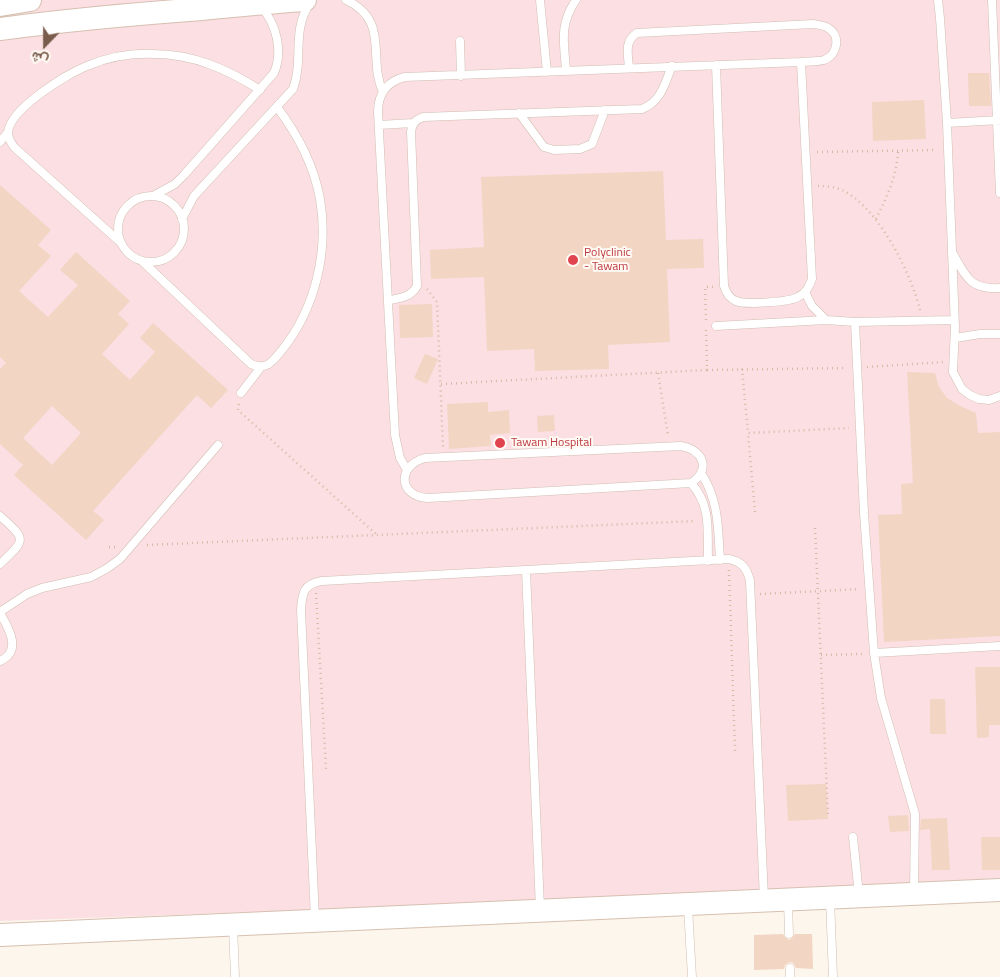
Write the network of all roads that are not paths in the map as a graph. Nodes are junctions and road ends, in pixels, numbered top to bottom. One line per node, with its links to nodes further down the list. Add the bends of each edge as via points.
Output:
1 (30, 0): 10 (street)
2 (304, 0): 9 (street)
3 (312, 0): 22 (lane, via 299,30 297,79 293,89)
4 (346, 0): 21 (lane, via 360,8 372,25)
5 (540, 0): 18 (lane)
6 (576, 0): 17 (lane, via 564,25)
7 (938, 0): 27 (lane)
8 (992, 0): 25 (lane)
9 (256, 2): 11 (street); 20 (lane, via 274,29 278,56 278,65)
10 (0, 6)
11 (0, 29)
12 (460, 41): 19 (lane)
13 (800, 62): 14 (lane); 16 (lane, via 824,60 831,56 836,49 834,33 829,28 813,24 638,33 629,42); 38 (lane, via 812,279)
14 (716, 65): 15 (lane); 38 (lane, via 724,286 729,297 745,302 795,299)
15 (672, 66): 16 (lane); 23 (lane, via 660,96 649,106)
16 (629, 68): 17 (lane)
17 (566, 70): 18 (lane)
18 (547, 72): 19 (lane)
19 (461, 76): 21 (lane, via 405,78 392,82)
20 (260, 90): 29 (lane, via 220,67 199,60 176,55 131,55 109,59 67,75 30,102); 32 (lane, via 175,184)
21 (382, 92): 28 (lane, via 378,105)
22 (277, 107): 33 (lane, via 194,196); 46 (lane, via 293,128 315,175 323,226 322,251 318,276 300,324 271,364)
23 (605, 110): 24 (lane); 24 (lane, via 592,144 580,149 554,150 544,147)
24 (519, 113): 26 (lane, via 423,117)
25 (999, 120): 27 (lane); 31 (lane)
26 (413, 123): 28 (lane); 39 (lane, via 418,279 414,292)
27 (947, 123): 35 (lane)
28 (379, 125): 39 (lane)
29 (8, 132): 30 (lane); 34 (lane, via 14,147)
30 (0, 142)
31 (1000, 193)
32 (153, 196): 33 (lane, via 171,203); 34 (lane, via 141,197 124,210 119,220)
33 (182, 219): 36 (lane, via 184,231 175,252 154,262)
34 (120, 242): 36 (lane, via 133,257)
35 (952, 250): 37 (lane, via 972,283 987,289); 41 (lane)
36 (142, 261): 46 (lane, via 252,364)
37 (1000, 288)
38 (805, 292): 40 (lane, via 812,306)
39 (390, 300): 50 (lane, via 395,435 400,458)
40 (826, 320): 42 (lane); 43 (lane)
41 (954, 320): 42 (lane); 45 (lane)
42 (855, 322): 60 (lane)
43 (716, 326)
44 (1000, 334): 45 (lane)
45 (955, 338): 48 (lane, via 953,372 962,389 979,399)
46 (262, 367): 47 (lane)
47 (241, 393)
48 (1000, 396)
49 (218, 445): 58 (lane, via 120,559 91,577 27,594)
50 (407, 470): 51 (lane, via 414,461 425,458 670,447 691,448 699,454 703,463); 52 (lane, via 407,486 420,497)
51 (701, 473): 52 (lane); 54 (lane, via 713,496)
52 (691, 483): 55 (lane, via 703,500)
53 (0, 516): 56 (lane, via 20,535 21,541)
54 (724, 560): 55 (lane); 68 (lane, via 742,564 748,572 751,594)
55 (708, 561): 57 (lane)
56 (0, 564)
57 (526, 570): 70 (lane); 71 (lane, via 315,582 305,589 301,610)
58 (0, 612): 61 (lane, via 13,643 10,653)
59 (1000, 646): 60 (lane)
60 (874, 653): 64 (lane, via 884,709 915,814)
61 (0, 661)
62 (853, 837): 65 (lane)
63 (1000, 890): 64 (street)
64 (914, 894): 65 (street)
65 (859, 897): 66 (street)
66 (830, 898): 67 (street); 79 (lane)
67 (788, 899): 68 (street); 73 (lane)
68 (764, 901): 69 (street)
69 (688, 903): 70 (street); 77 (lane)
70 (540, 911): 71 (street)
71 (314, 920): 72 (street)
72 (233, 923): 74 (street); 76 (lane)
73 (789, 934)
74 (0, 935)
75 (790, 968): 78 (lane)
76 (235, 977)
77 (692, 977)
78 (790, 977)
79 (833, 977)

